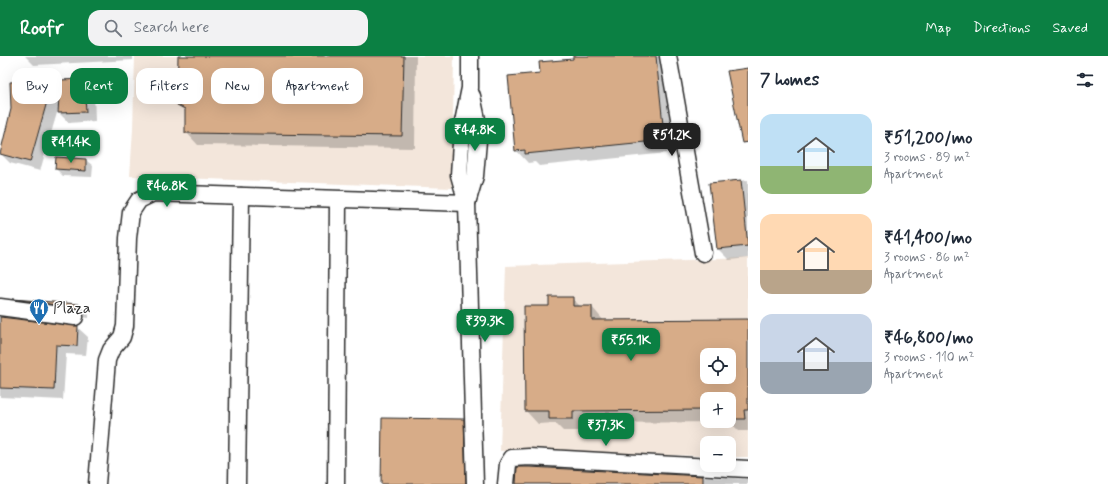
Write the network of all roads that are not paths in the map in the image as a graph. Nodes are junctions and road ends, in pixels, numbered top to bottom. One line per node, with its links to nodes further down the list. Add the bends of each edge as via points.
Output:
1 (470, 56): 5 (street, via 470,88 462,127 459,175)
2 (668, 56): 6 (street)
3 (241, 196): 4 (street); 10 (street, via 153,193 139,200 131,212 125,326 122,337 111,350 107,360); 11 (street)
4 (338, 200): 5 (street); 12 (street)
5 (467, 203): 13 (street)
6 (703, 253)
7 (0, 307): 8 (street)
8 (75, 317)
9 (748, 469): 14 (street, via 512,458 508,464)
10 (97, 484)
11 (237, 484)
12 (336, 484)
13 (475, 484)
14 (506, 484)

